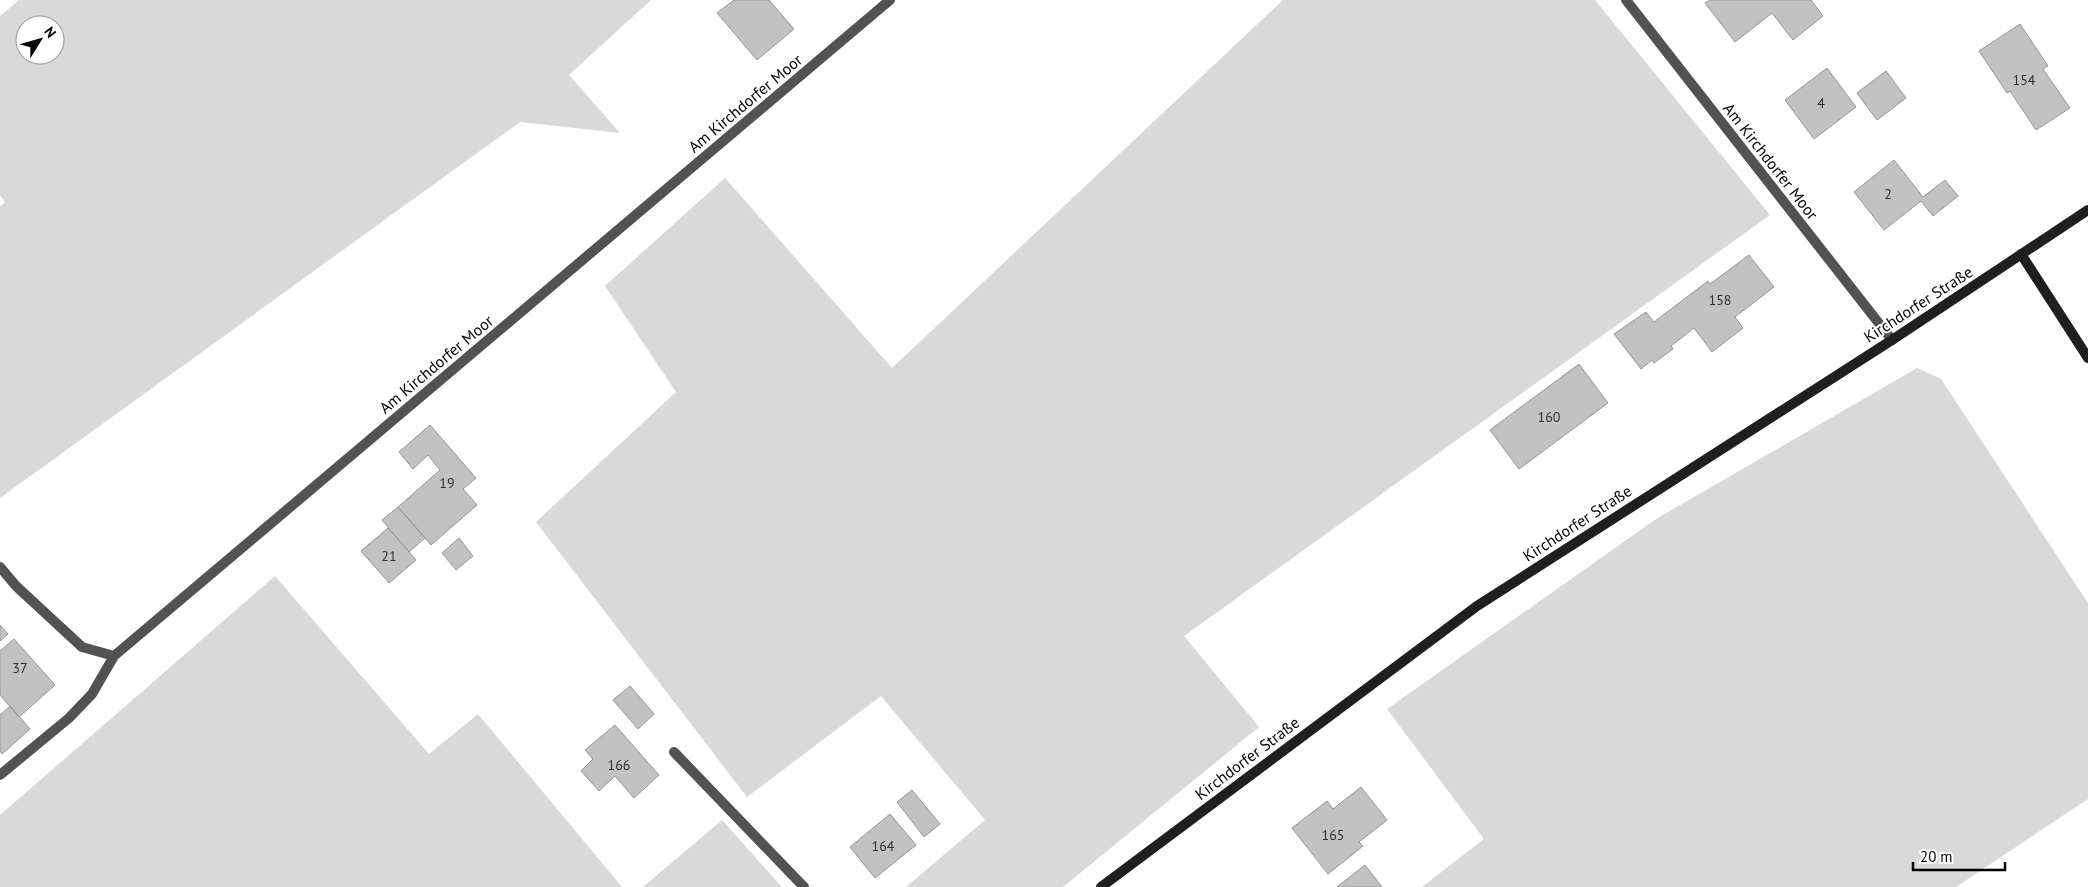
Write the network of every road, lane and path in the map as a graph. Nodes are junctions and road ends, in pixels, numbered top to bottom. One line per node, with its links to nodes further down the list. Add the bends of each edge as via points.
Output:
1 (890, 0): 8 (street, Am Kirchdorfer Moor)
2 (1626, 0): 5 (street, Am Kirchdorfer Moor)
3 (2088, 210): 4 (street, Kirchdorfer Straße)
4 (2022, 254): 5 (street, Kirchdorfer Straße); 6 (street)
5 (1892, 340): 12 (street, Kirchdorfer Straße, via 1476,606)
6 (2088, 358)
7 (0, 567): 8 (street, via 82,647)
8 (114, 656): 10 (street, Am Kirchdorfer Moor, via 92,694 69,718)
9 (674, 752): 11 (street)
10 (0, 775)
11 (804, 887)
12 (1101, 887)

